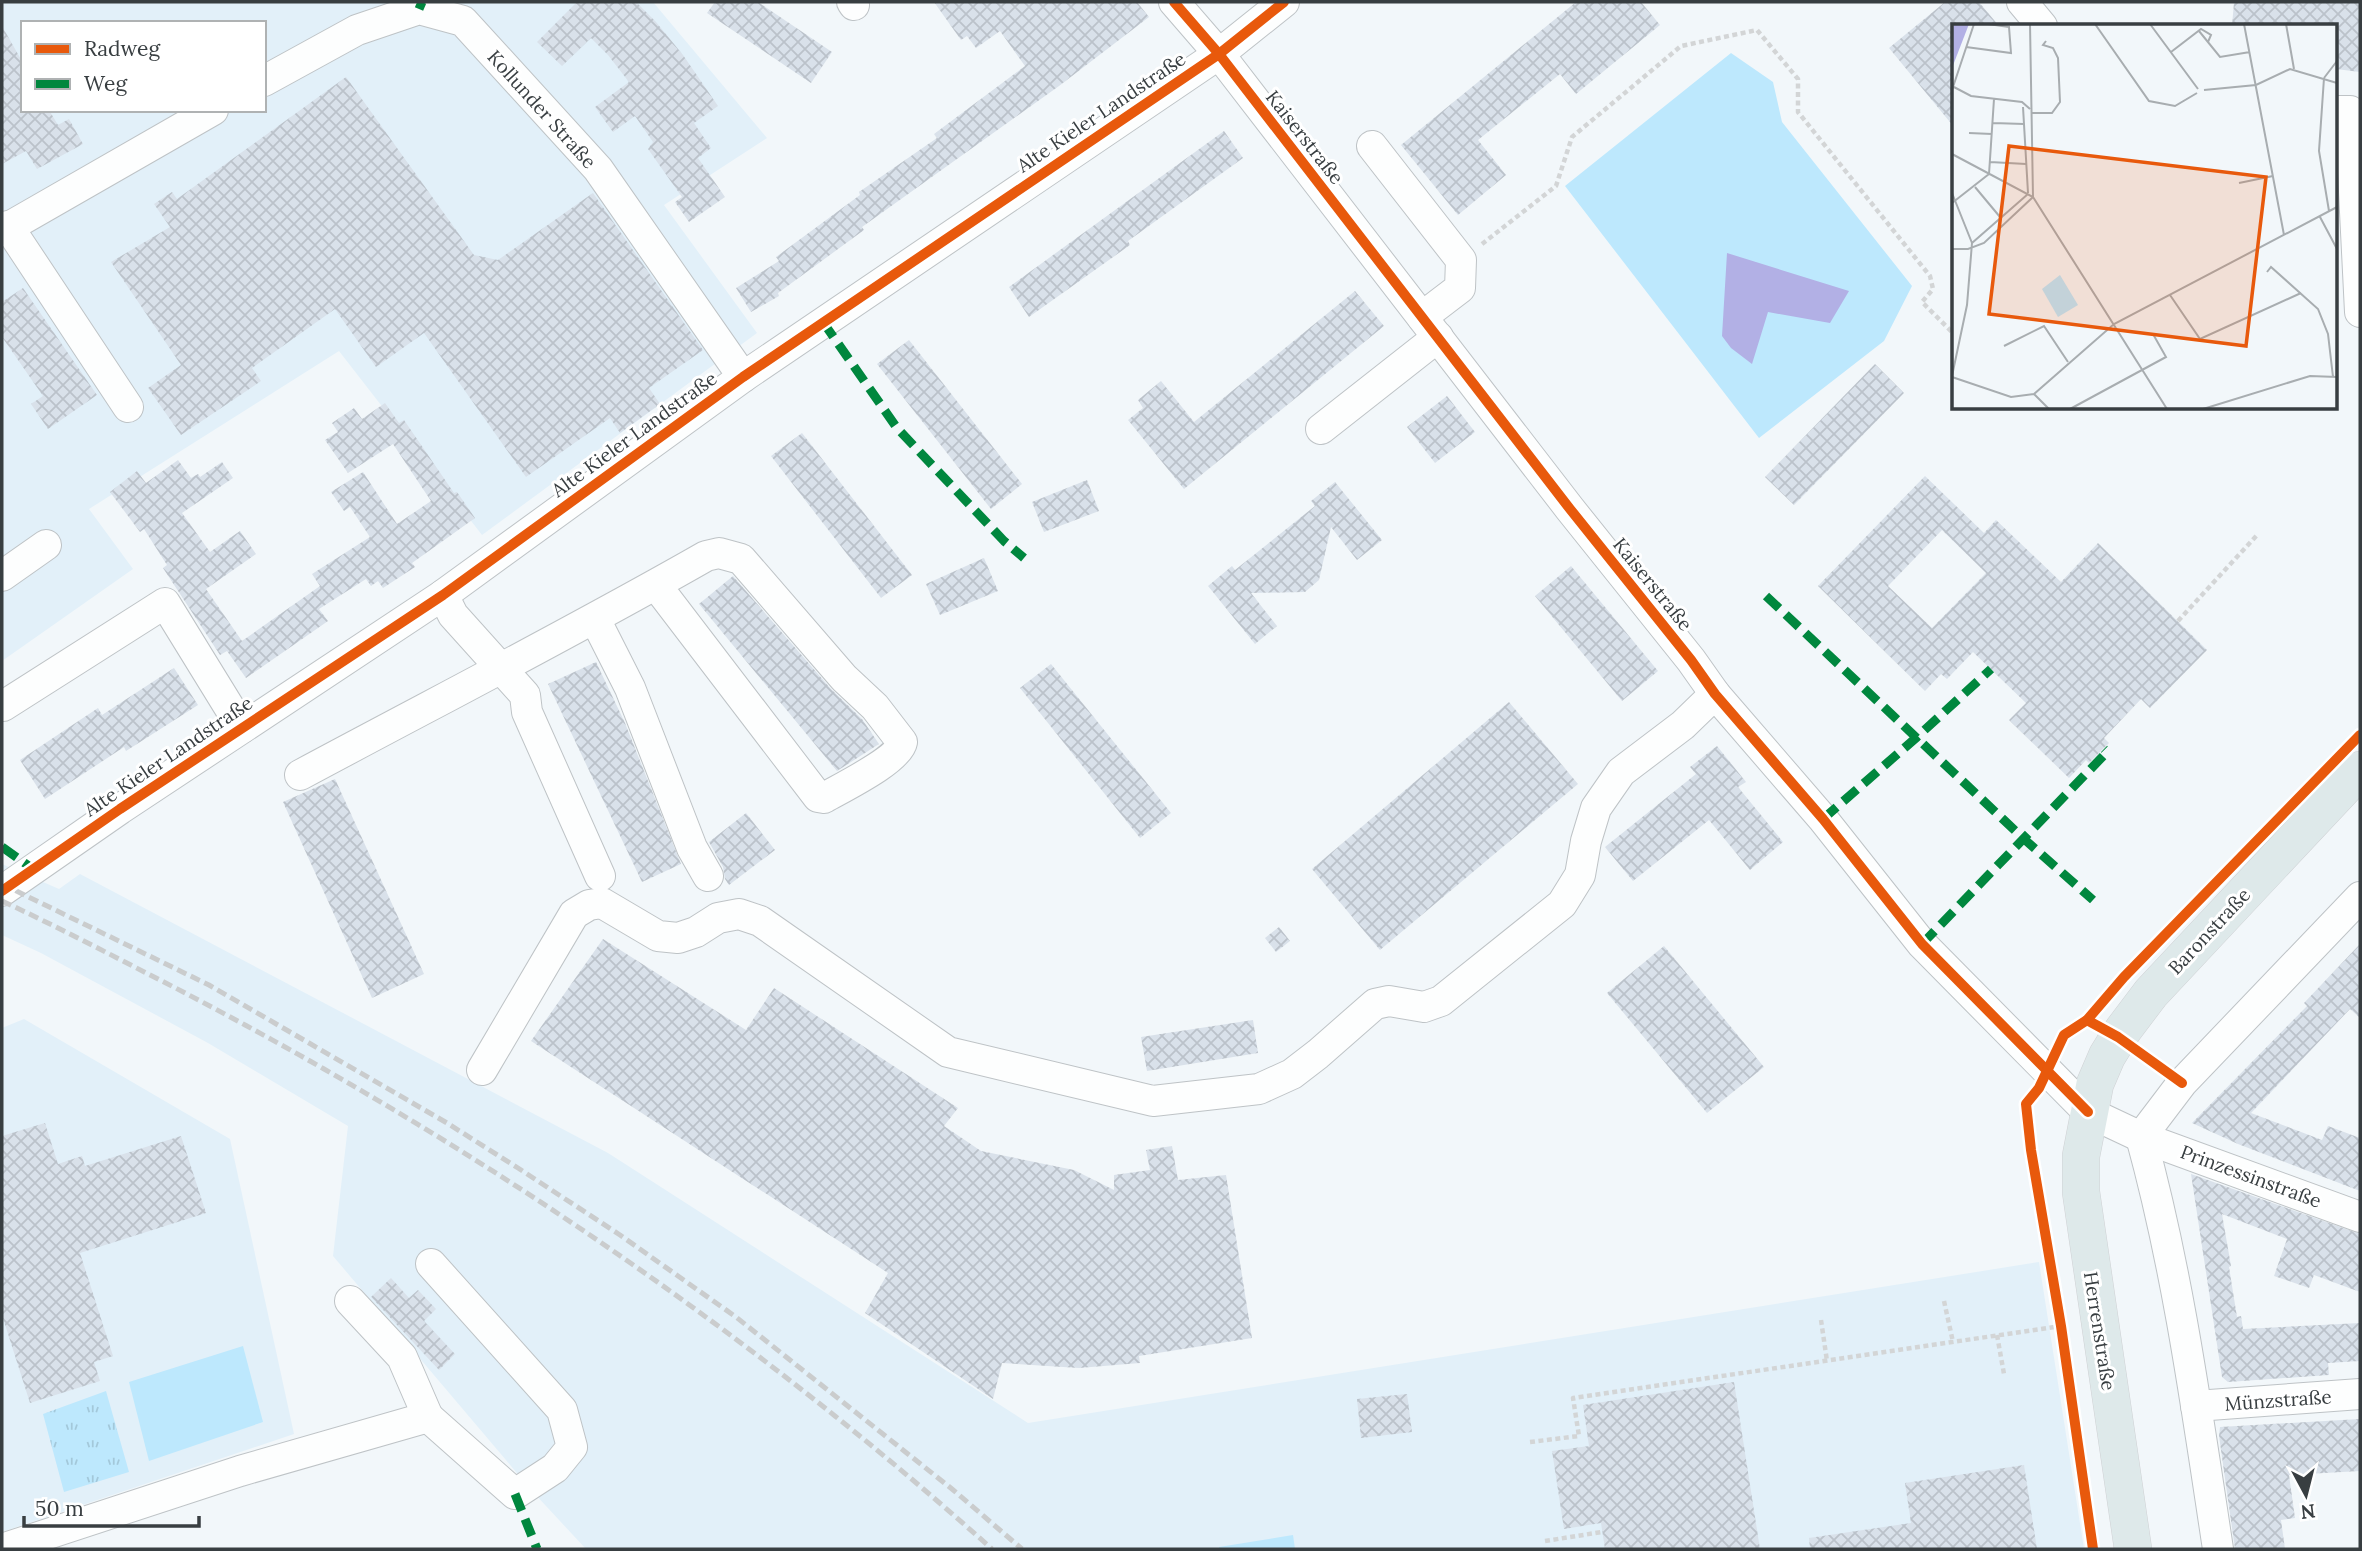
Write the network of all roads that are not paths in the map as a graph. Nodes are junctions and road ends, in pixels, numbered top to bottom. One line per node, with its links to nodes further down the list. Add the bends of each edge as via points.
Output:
1 (1174, 2): 5 (street, Kaiserstraße)
2 (1284, 2): 5 (street, Alte Kieler Landstraße)
3 (2022, 2): 4 (street)
4 (2040, 24)
5 (1219, 54): 14 (street, Kaiserstraße); 15 (street, Alte Kieler Landstraße)
6 (266, 80): 15 (street, Kollunder Straße, via 357,30 419,9 463,21 598,169)
7 (2338, 111): 10 (street, via 2350,111)
8 (208, 112): 11 (street)
9 (1373, 146): 14 (street, via 1461,260 1460,288)
10 (2345, 196): 12 (street)
11 (5, 228): 16 (street)
12 (2360, 312): 13 (street)
13 (2338, 315)
14 (1430, 327): 17 (street); 24 (street, Kaiserstraße)
15 (743, 377): 21 (street, Alte Kieler Landstraße)
16 (128, 407)
17 (1321, 429)
18 (46, 545): 19 (street)
19 (2, 576)
20 (656, 584): 20 (street, via 706,556 719,553 741,559 874,707 902,742 901,748 824,798 818,797); 22 (street)
21 (443, 595): 23 (street, via 453,615); 26 (street, Alte Kieler Landstraße)
22 (595, 619): 23 (street); 30 (street, via 630,688 692,848)
23 (501, 667): 28 (street); 29 (street, via 525,695 527,712)
24 (1715, 694): 33 (street, via 1683,725 1620,772 1596,808 1580,875 1562,904 1441,1001 1424,1007 1389,1001 1375,1004 1292,1074 1259,1089 1153,1101 948,1052 760,921 739,914 718,918 678,938 658,936 602,903 574,914); 34 (street, Kaiserstraße, via 1922,944)
25 (3, 706): 26 (street, via 165,603)
26 (242, 728): 31 (street, Alte Kieler Landstraße)
27 (2360, 770): 34 (main road, Baronstraße, via 2151,993 2107,1056)
28 (300, 775)
29 (600, 876)
30 (708, 876)
31 (2, 891)
32 (2360, 897): 35 (street, via 2182,1083)
33 (482, 1070)
34 (2088, 1112): 35 (street, Prinzessinstraße); 43 (main road, Herrenstraße, via 2081,1192)
35 (2141, 1136): 36 (street, Prinzessinstraße); 40 (street, via 2156,1192)
36 (2360, 1217)
37 (430, 1264): 41 (street, via 562,1409 572,1447 555,1468 516,1494)
38 (350, 1301): 41 (street, via 402,1357)
39 (2360, 1394): 40 (street, Münzstraße)
40 (2196, 1406): 44 (street)
41 (428, 1417): 42 (street, via 240,1471)
42 (2, 1549)
43 (2133, 1549)
44 (2218, 1549)

